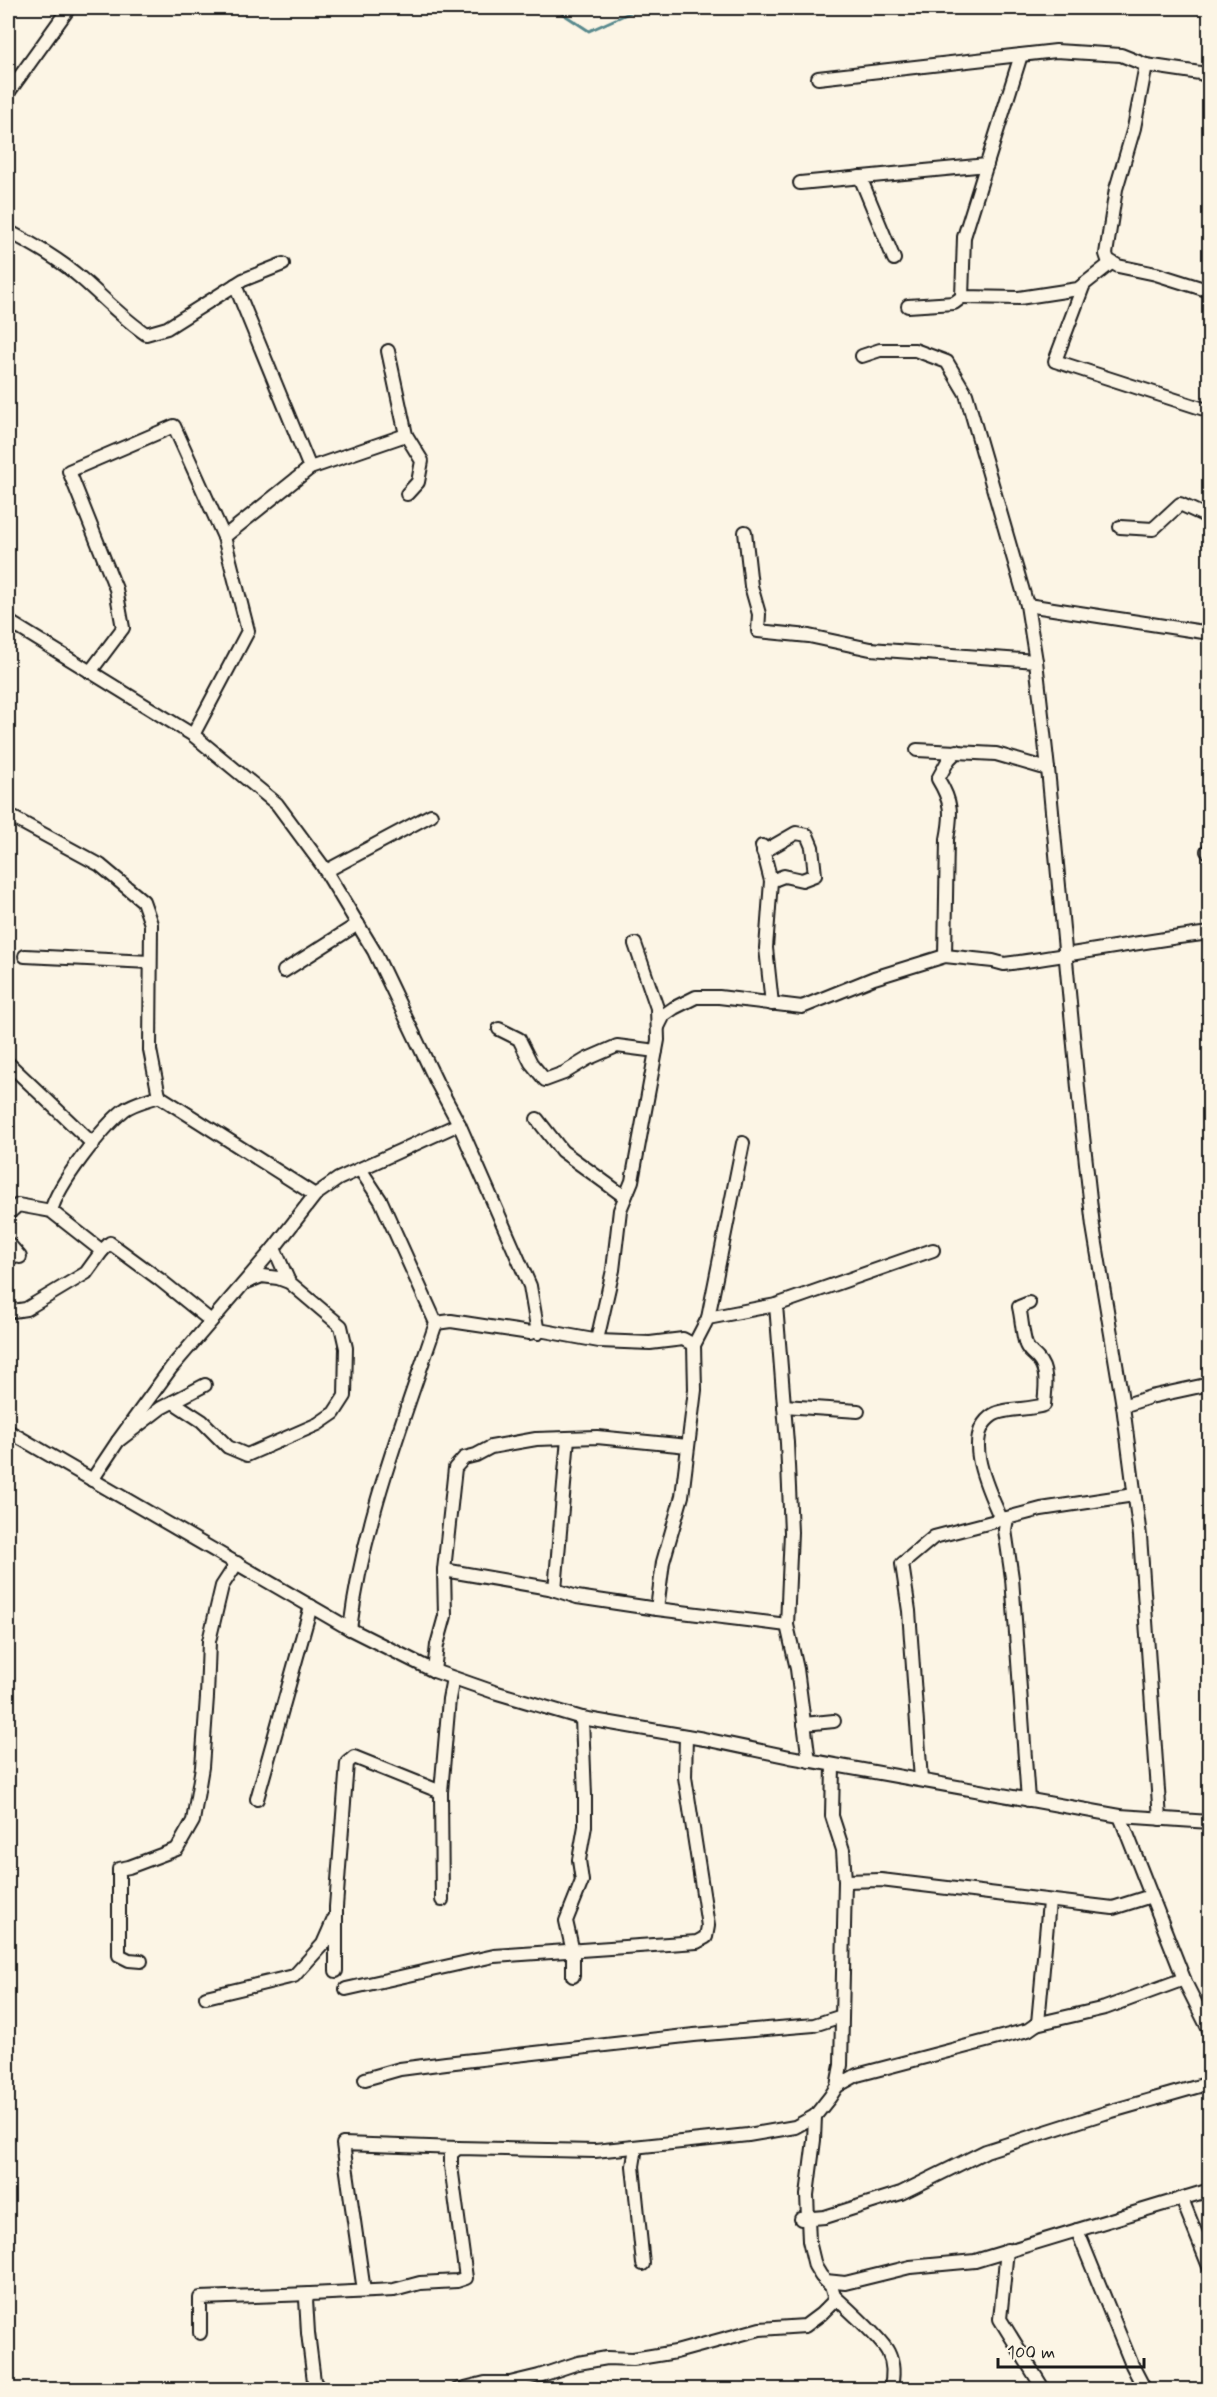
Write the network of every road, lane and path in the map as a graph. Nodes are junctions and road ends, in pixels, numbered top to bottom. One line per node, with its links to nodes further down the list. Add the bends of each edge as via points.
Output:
1 (69, 8): 6 (street)
2 (1021, 55): 3 (street, via 1056,51 1121,55); 5 (street); 7 (street)
3 (1146, 64): 4 (street); 12 (street, via 1110,220 1106,255)
4 (1209, 77)
5 (818, 78)
6 (8, 93)
7 (987, 165): 8 (street); 17 (street, via 964,237)
8 (860, 177): 9 (street); 11 (street)
9 (800, 183)
10 (8, 231): 15 (street, via 42,249 146,334 167,328)
11 (894, 259)
12 (1111, 263): 14 (street); 16 (street)
13 (283, 264): 15 (street)
14 (1084, 284): 17 (street, via 1078,289 1019,298); 21 (street, via 1055,361)
15 (235, 285): 23 (street)
16 (1209, 291)
17 (962, 297): 18 (street, via 954,303)
18 (908, 306)
19 (388, 351): 22 (street)
20 (862, 357): 29 (street, via 880,350 915,350 947,362 966,394)
21 (1209, 411)
22 (406, 435): 23 (street); 24 (street, via 422,461 418,482)
23 (310, 468): 28 (street)
24 (407, 494)
25 (1209, 518): 26 (street, via 1180,504 1153,529)
26 (1120, 527)
27 (745, 532): 32 (street, via 751,586 759,614 758,631 809,636 870,649)
28 (224, 537): 33 (street, via 174,426 69,471 116,589 123,628); 34 (street, via 248,631)
29 (1027, 606): 31 (street); 32 (street)
30 (8, 621): 33 (street)
31 (1209, 633)
32 (1036, 662): 37 (street)
33 (90, 672): 34 (street)
34 (193, 735): 40 (street, via 277,804)
35 (917, 750): 36 (street)
36 (957, 751): 37 (street, via 996,753); 46 (street, via 938,779 948,796 950,822)
37 (1048, 769): 47 (street)
38 (8, 815): 48 (street, via 100,865 143,901 151,924)
39 (431, 815): 40 (street)
40 (326, 871): 42 (street)
41 (771, 881): 41 (street, via 762,849 796,833 807,836 815,875 802,880 784,876); 50 (street, via 766,948)
42 (358, 924): 49 (street); 57 (street)
43 (1209, 933): 47 (street)
44 (635, 944): 51 (street, via 657,1008)
45 (26, 956): 48 (street)
46 (945, 956): 47 (street, via 1005,964); 50 (street, via 896,970 802,1007)
47 (1067, 956): 85 (street, via 1093,1226)
48 (150, 962): 55 (street, via 150,1050)
49 (284, 971)
50 (772, 1004): 51 (street, via 696,997 664,1015)
51 (658, 1027): 53 (street)
52 (499, 1029): 53 (street, via 519,1039 531,1064 545,1080 617,1046)
53 (656, 1051): 62 (street, via 632,1181)
54 (8, 1063): 59 (street)
55 (159, 1096): 59 (street, via 126,1108); 61 (street)
56 (537, 1119): 62 (street, via 562,1151)
57 (459, 1124): 60 (street); 78 (street, via 530,1286)
58 (743, 1143): 75 (street)
59 (93, 1144): 64 (street, via 66,1180)
60 (360, 1169): 61 (street); 77 (street, via 381,1201)
61 (315, 1195): 66 (street)
62 (625, 1197): 79 (street, via 620,1210 614,1270)
63 (9, 1210): 64 (street, via 18,1205)
64 (51, 1211): 68 (street)
65 (8, 1243): 69 (street)
66 (274, 1248): 70 (street); 71 (street)
67 (933, 1250): 73 (street)
68 (102, 1251): 74 (street, via 86,1273 26,1309 13,1311); 76 (street, via 110,1243)
69 (20, 1257)
70 (245, 1282): 71 (street, via 262,1276); 76 (street)
71 (289, 1282): 83 (street, via 341,1326 346,1348 345,1396 334,1413 247,1455 228,1446 202,1421)
72 (1029, 1303): 93 (street, via 1019,1307 1026,1345 1040,1360 1045,1375 1044,1405 994,1413 984,1423 978,1438 984,1479)
73 (776, 1305): 75 (street); 84 (street)
74 (8, 1307)
75 (708, 1318): 80 (street)
76 (211, 1321): 89 (street)
77 (436, 1323): 78 (street, via 451,1321); 100 (street, via 370,1521)
78 (537, 1332): 79 (street)
79 (597, 1340): 80 (street, via 650,1343 683,1339)
80 (694, 1345): 90 (street, via 695,1390)
81 (1209, 1384): 85 (street)
82 (205, 1386): 83 (street)
83 (173, 1402): 89 (street)
84 (784, 1406): 86 (street); 99 (street, via 792,1532)
85 (1123, 1406): 92 (street)
86 (858, 1411)
87 (8, 1431): 91 (street)
88 (567, 1438): 90 (street); 95 (street, via 501,1445 464,1458 455,1468); 96 (street)
89 (118, 1441): 91 (street)
90 (688, 1446): 98 (street, via 682,1496 663,1562)
91 (92, 1480): 94 (street)
92 (1134, 1495): 93 (street, via 1041,1509); 114 (street)
93 (1004, 1519): 109 (street, via 934,1537 902,1564); 112 (street)
94 (237, 1563): 97 (street); 122 (street, via 222,1586 209,1641 202,1767 193,1821 177,1849 119,1869 119,1955)
95 (444, 1570): 96 (street); 101 (street, via 445,1616)
96 (555, 1590): 98 (street)
97 (311, 1606): 100 (street); 111 (street)
98 (657, 1609): 99 (street)
99 (787, 1625): 105 (street)
100 (350, 1629): 101 (street)
101 (434, 1671): 102 (street)
102 (453, 1678): 103 (street); 110 (street)
103 (582, 1718): 106 (street); 121 (street, via 582,1881 566,1921)
104 (834, 1721): 105 (street)
105 (804, 1724): 107 (street)
106 (686, 1736): 107 (street); 121 (street, via 685,1777 709,1933 697,1942)
107 (809, 1761): 108 (street)
108 (833, 1765): 109 (street); 116 (street, via 832,1816 843,1850)
109 (921, 1780): 112 (street)
110 (441, 1792): 118 (street); 120 (street, via 354,1757 347,1763)
111 (257, 1798)
112 (1028, 1800): 113 (street)
113 (1120, 1816): 114 (street); 117 (street)
114 (1160, 1819): 115 (street)
115 (1209, 1822)
116 (845, 1881): 119 (street, via 881,1880); 128 (street)
117 (1151, 1896): 119 (street, via 1113,1908); 125 (street)
118 (442, 1900)
119 (1049, 1902): 129 (street)
120 (336, 1916): 123 (street); 127 (street, via 323,1944 294,1976)
121 (573, 1952): 124 (street); 126 (street, via 494,1956)
122 (141, 1961)
123 (336, 1971)
124 (573, 1976)
125 (1184, 1979): 129 (street, via 1105,2008); 130 (street)
126 (346, 1989)
127 (206, 1997)
128 (842, 2016): 131 (street, via 814,2025 400,2069); 133 (street)
129 (1036, 2024): 133 (street, via 1028,2030 857,2075)
130 (1209, 2032)
131 (366, 2079)
132 (1209, 2083): 139 (street, via 986,2151 901,2193 825,2217)
133 (837, 2086): 134 (street)
134 (815, 2116): 135 (street, via 784,2129); 139 (street)
135 (636, 2146): 136 (street, via 595,2151); 142 (street, via 633,2166)
136 (458, 2148): 145 (street, via 451,2154 466,2278); 145 (street, via 343,2144)
137 (1209, 2190): 138 (street)
138 (1182, 2199): 140 (street); 143 (street)
139 (804, 2219): 144 (street, via 815,2266)
140 (1077, 2230): 141 (street); 153 (street)
141 (1007, 2250): 144 (street, via 975,2261 910,2267 845,2283); 152 (street, via 1000,2319)
142 (643, 2264)
143 (1209, 2269)
144 (826, 2281): 147 (street)
145 (364, 2291): 146 (street)
146 (310, 2294): 148 (street, via 200,2298); 149 (street, via 306,2303 310,2352 314,2381)
147 (834, 2296): 150 (street, via 822,2314 806,2326 760,2329 676,2352 578,2363 510,2383 485,2383); 151 (street, via 887,2350 893,2365)
148 (201, 2333)
149 (320, 2390)
150 (457, 2390)
151 (891, 2390)
152 (1044, 2390)
153 (1144, 2390)

